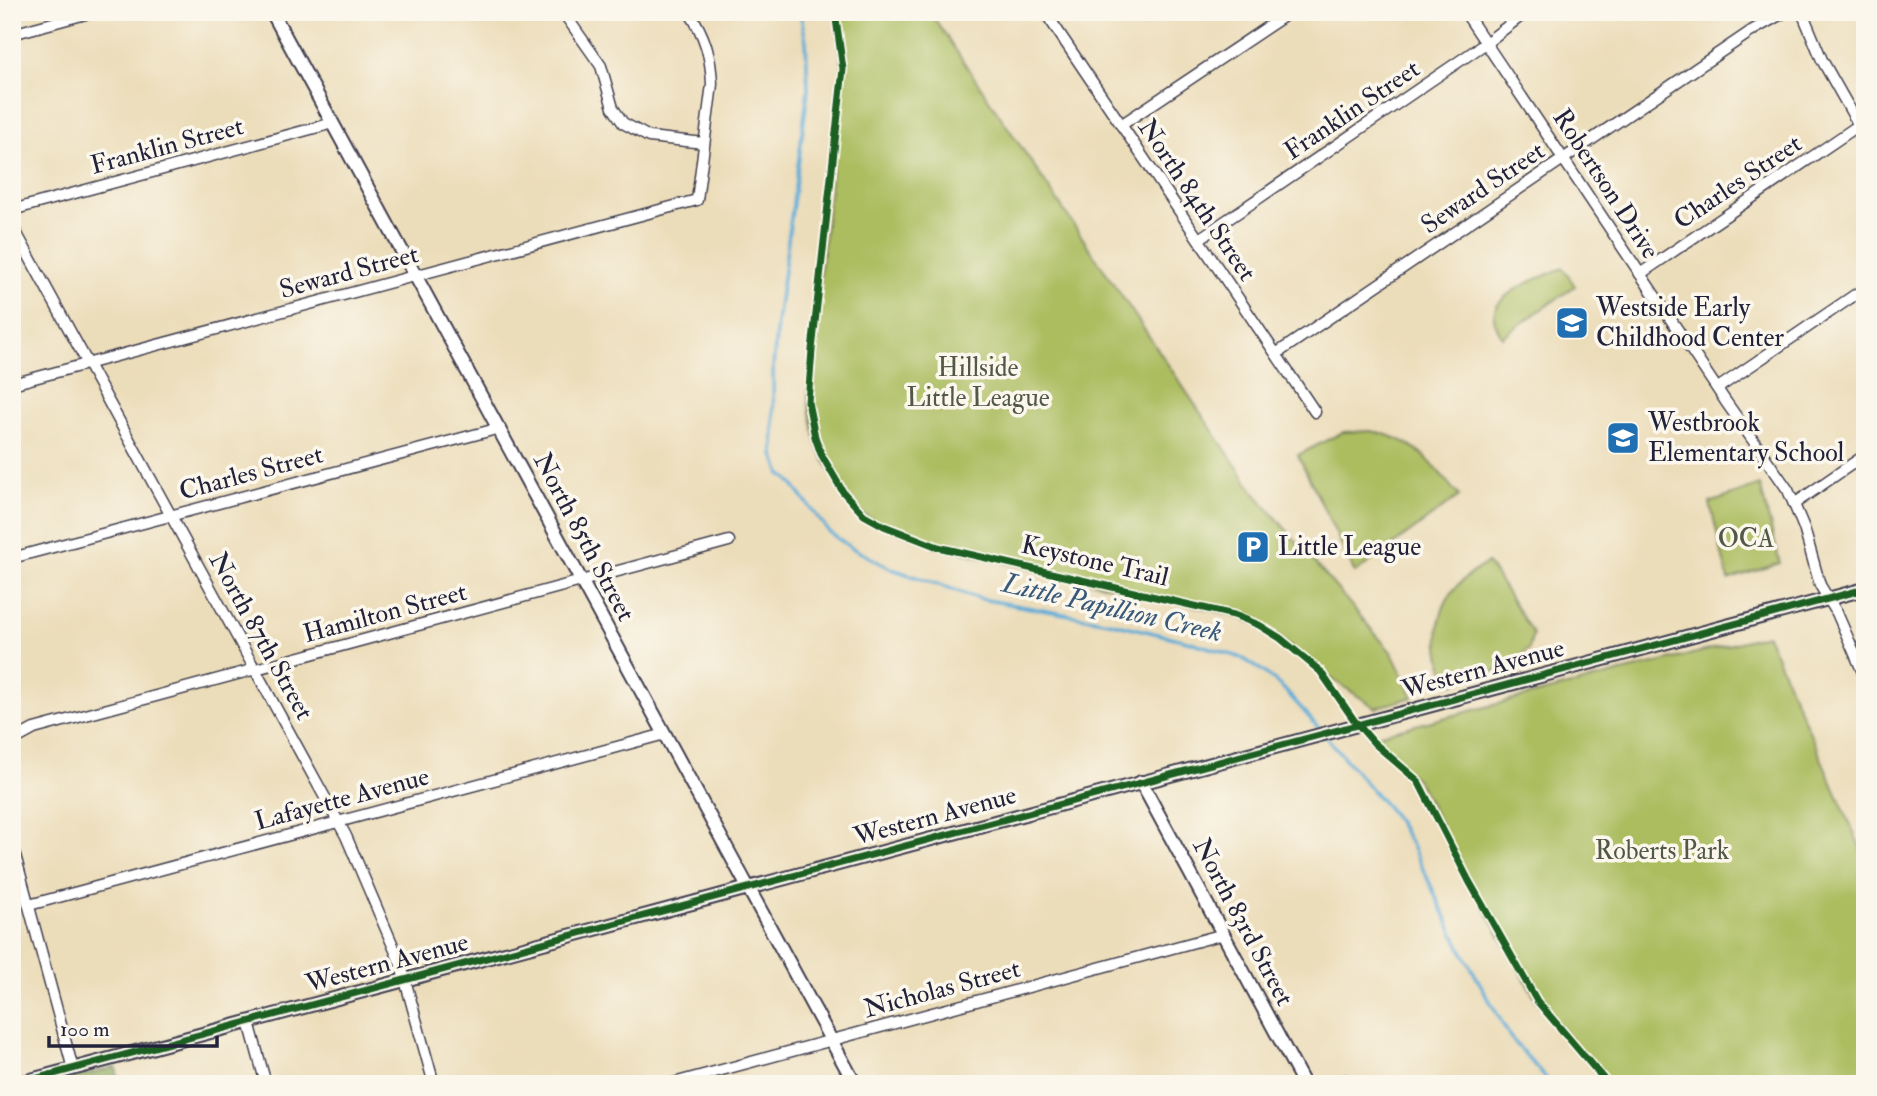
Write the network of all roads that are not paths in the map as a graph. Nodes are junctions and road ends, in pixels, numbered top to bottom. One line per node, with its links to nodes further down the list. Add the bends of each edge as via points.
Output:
1 (93, 12): 11 (street)
2 (272, 12): 13 (street, North 85th Street)
3 (562, 12): 17 (street, via 601,66 623,123 649,137)
4 (689, 12): 17 (street, via 701,31 711,68)
5 (1045, 12): 14 (street, North 84th Street)
6 (1290, 12): 14 (street)
7 (1465, 12): 12 (street, Robertson Drive)
8 (1526, 12): 12 (street, Franklin Street)
9 (1785, 12): 18 (street, Seward Street)
10 (1802, 12): 15 (street, via 1822,60)
11 (12, 34)
12 (1486, 43): 18 (street, Robertson Drive); 21 (street, Franklin Street)
13 (333, 123): 19 (street, Franklin Street); 23 (street, North 85th Street)
14 (1121, 125): 21 (street, North 84th Street)
15 (1859, 125): 16 (street); 22 (street, Charles Street)
16 (1865, 136)
17 (704, 143): 23 (street, Seward Street, via 697,200)
18 (1565, 158): 22 (street, Robertson Drive); 25 (street, Seward Street)
19 (12, 210)
20 (12, 225): 26 (street, North 87th Street)
21 (1199, 239): 25 (street, North 84th Street)
22 (1640, 274): 28 (street, Robertson Drive)
23 (417, 276): 26 (street, Seward Street); 30 (street, North 85th Street)
24 (1865, 289): 28 (street)
25 (1276, 354): 29 (street, North 84th Street)
26 (88, 364): 27 (street, Seward Street); 33 (street, North 87th Street)
27 (12, 384)
28 (1718, 388): 32 (street, Robertson Drive)
29 (1315, 411)
30 (500, 428): 33 (street, Charles Street); 36 (street, North 85th Street)
31 (1865, 455): 32 (street)
32 (1794, 503): 38 (street, Robertson Drive)
33 (171, 515): 35 (street, Charles Street); 39 (street, North 87th Street)
34 (729, 541): 36 (street, Hamilton Street)
35 (12, 558)
36 (582, 581): 39 (street, Hamilton Street); 41 (street, North 85th Street)
37 (1865, 589): 38 (street, Western Avenue)
38 (1828, 599): 40 (street, Robertson Drive); 43 (street, Western Avenue)
39 (255, 670): 42 (street, Hamilton Street, via 34,730); 44 (street, North 87th Street)
40 (1865, 677)
41 (666, 734): 44 (street, Lafayette Avenue); 46 (street, North 85th Street)
42 (12, 741)
43 (1140, 782): 46 (street, Western Avenue); 48 (street, North 83rd Street)
44 (338, 822): 47 (street, Lafayette Avenue); 49 (street, North 87th Street)
45 (12, 844): 47 (street)
46 (749, 888): 49 (street, Western Avenue); 51 (street, North 85th Street)
47 (29, 905): 52 (street)
48 (1224, 934): 51 (street, Nicholas Street); 58 (street, North 83rd Street)
49 (405, 980): 50 (street, Western Avenue); 55 (street, North 87th Street)
50 (249, 1021): 52 (street, Western Avenue); 54 (street)
51 (832, 1040): 56 (street, Nicholas Street); 57 (street, North 85th Street)
52 (73, 1069): 53 (street, Western Avenue)
53 (16, 1084)
54 (266, 1084)
55 (434, 1084)
56 (670, 1084)
57 (855, 1084)
58 (1304, 1084)
59 (1325, 1084): 60 (street, via 1345,1080)
60 (1348, 1084)

